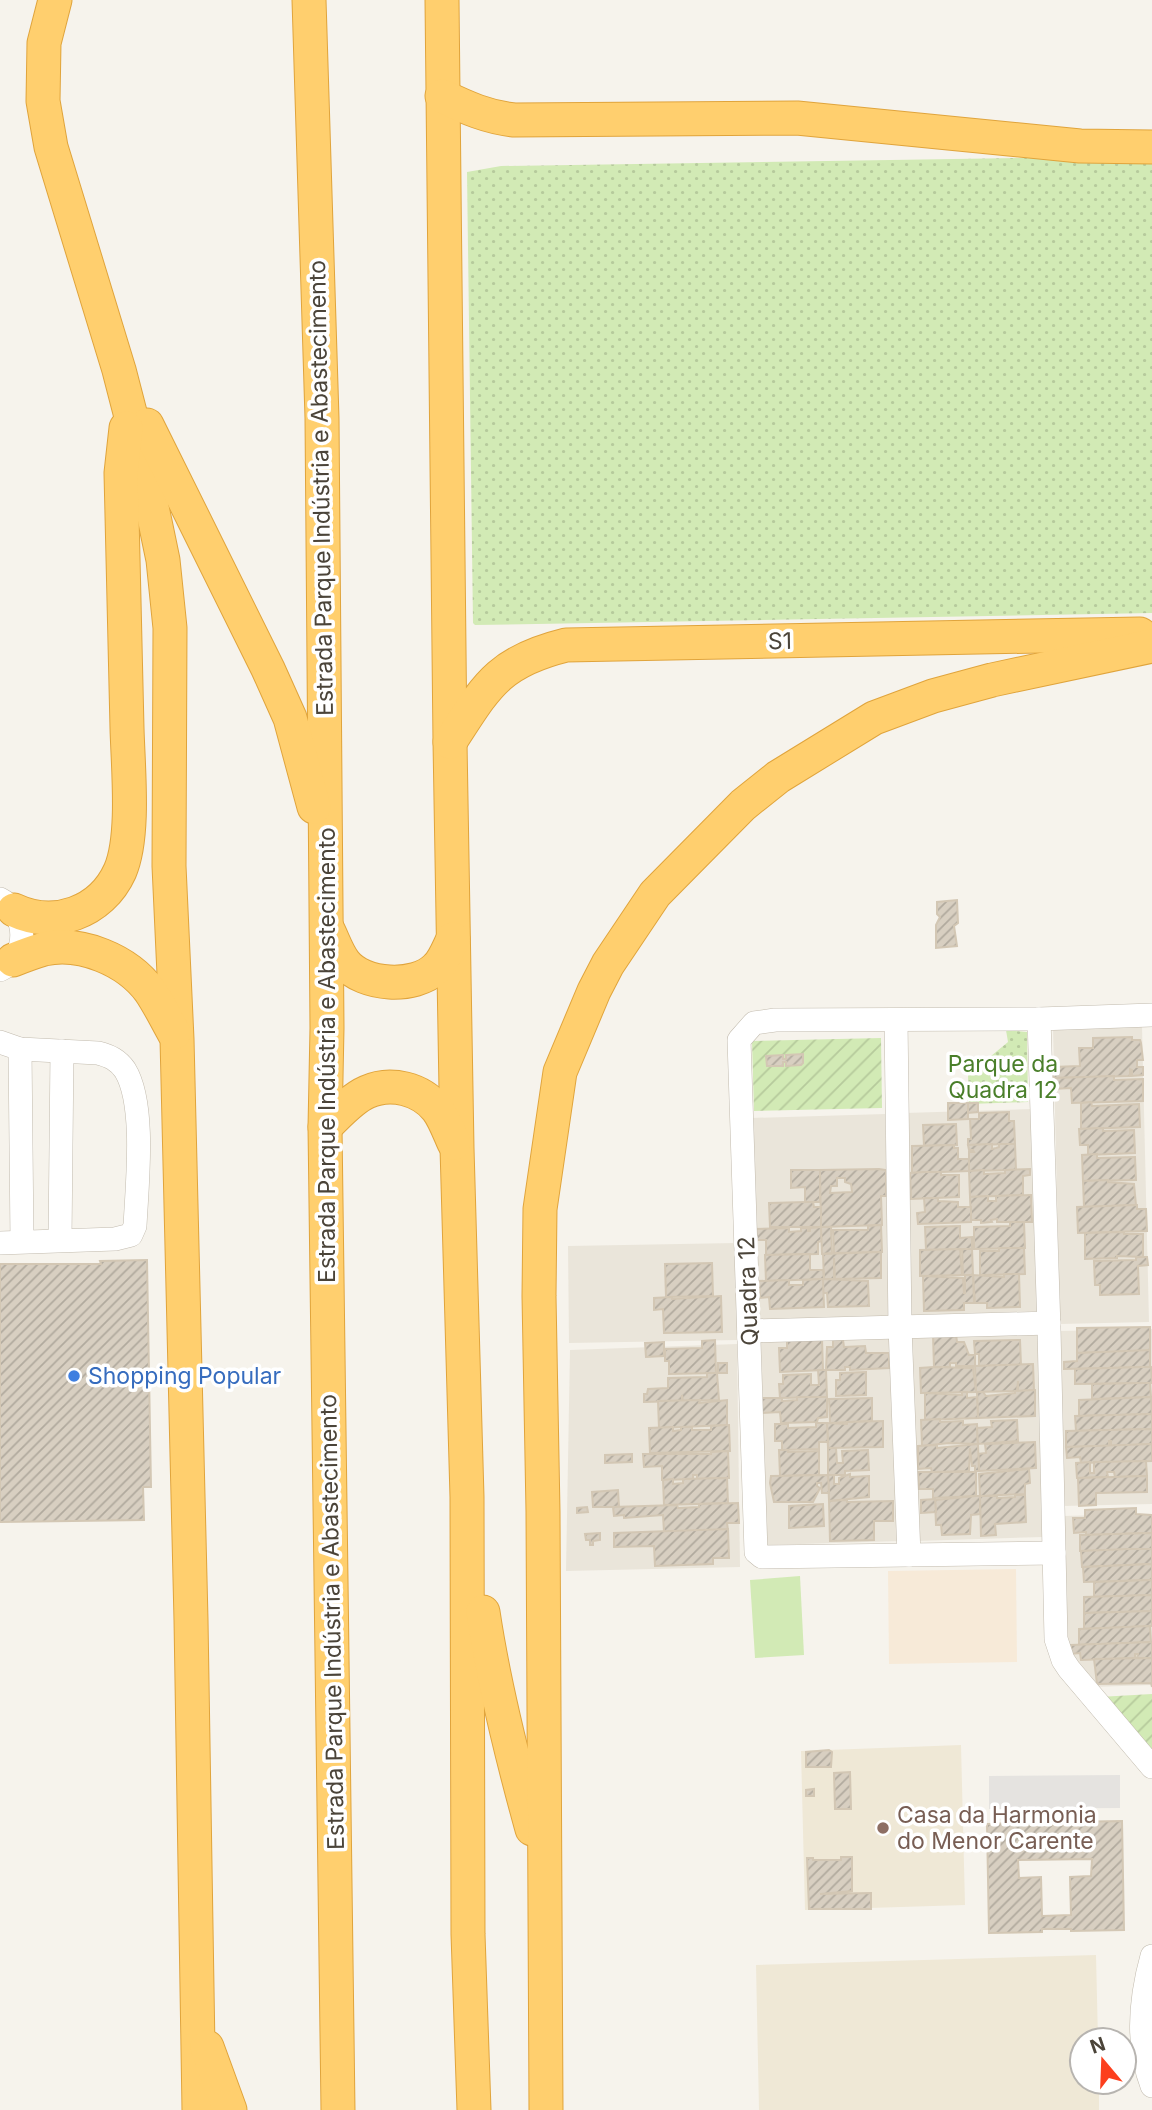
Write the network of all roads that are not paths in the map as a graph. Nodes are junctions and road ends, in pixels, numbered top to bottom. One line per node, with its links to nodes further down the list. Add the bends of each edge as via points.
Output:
1 (55, 0): 6 (highway, via 44,43 43,101 51,147)
2 (309, 0): 11 (highway, Estrada Parque Indústria e Abastecimento, via 322,418)
3 (442, 0): 4 (highway)
4 (442, 96): 5 (highway, via 473,112 514,120 797,118 1080,146); 10 (highway)
5 (1152, 147)
6 (119, 370): 7 (highway); 11 (highway, via 290,718 309,795)
7 (129, 408): 12 (highway, via 121,473 127,845 120,871 94,906 52,918 29,917); 19 (highway, via 163,560 170,628 169,866)
8 (1152, 634): 10 (highway, S1, via 566,645 537,652 500,674)
9 (1152, 646): 33 (highway, via 933,696 874,718 823,748 743,805 690,856 655,894 594,991 560,1072 540,1209)
10 (450, 743): 14 (highway)
11 (326, 836): 13 (highway, Estrada Parque Indústria e Abastecimento)
12 (7, 904): 15 (street, via 19,919 22,940)
13 (326, 926): 14 (highway, via 345,962 368,978 383,981 419,978 436,969); 22 (highway, Estrada Parque Indústria e Abastecimento)
14 (453, 940): 23 (highway)
15 (5, 970): 19 (highway, via 45,949 71,947 99,954 148,988)
16 (1152, 1015): 17 (street, Quadra 12)
17 (1039, 1019): 18 (street, Quadra 12); 26 (street)
18 (896, 1020): 27 (street); 28 (street, Quadra 12, via 775,1020 754,1023 739,1040)
19 (177, 1039): 35 (highway)
20 (10, 1045): 21 (street); 25 (street)
21 (62, 1051): 24 (street); 24 (street, via 110,1056 124,1069 133,1090 139,1150 134,1232 115,1239)
22 (325, 1127): 23 (highway, via 368,1091 404,1088 439,1111); 39 (highway, Estrada Parque Indústria e Abastecimento)
23 (457, 1148): 29 (highway)
24 (60, 1240): 25 (street)
25 (11, 1242)
26 (1049, 1323): 27 (street); 30 (street)
27 (900, 1327): 28 (street); 31 (street)
28 (749, 1331): 31 (street, Quadra 12, via 756,1552 762,1558)
29 (467, 1497): 33 (highway, via 497,1691); 40 (highway, via 468,1920)
30 (1054, 1553): 31 (street, Quadra 12); 32 (street, via 1056,1639 1063,1660)
31 (909, 1555)
32 (1152, 1767)
33 (544, 1868): 41 (highway)
34 (1152, 1956): 36 (street, via 1140,2031)
35 (198, 2022): 37 (highway); 38 (highway)
36 (1152, 2086)
37 (199, 2110)
38 (230, 2110)
39 (338, 2110)
40 (474, 2110)
41 (546, 2110)

